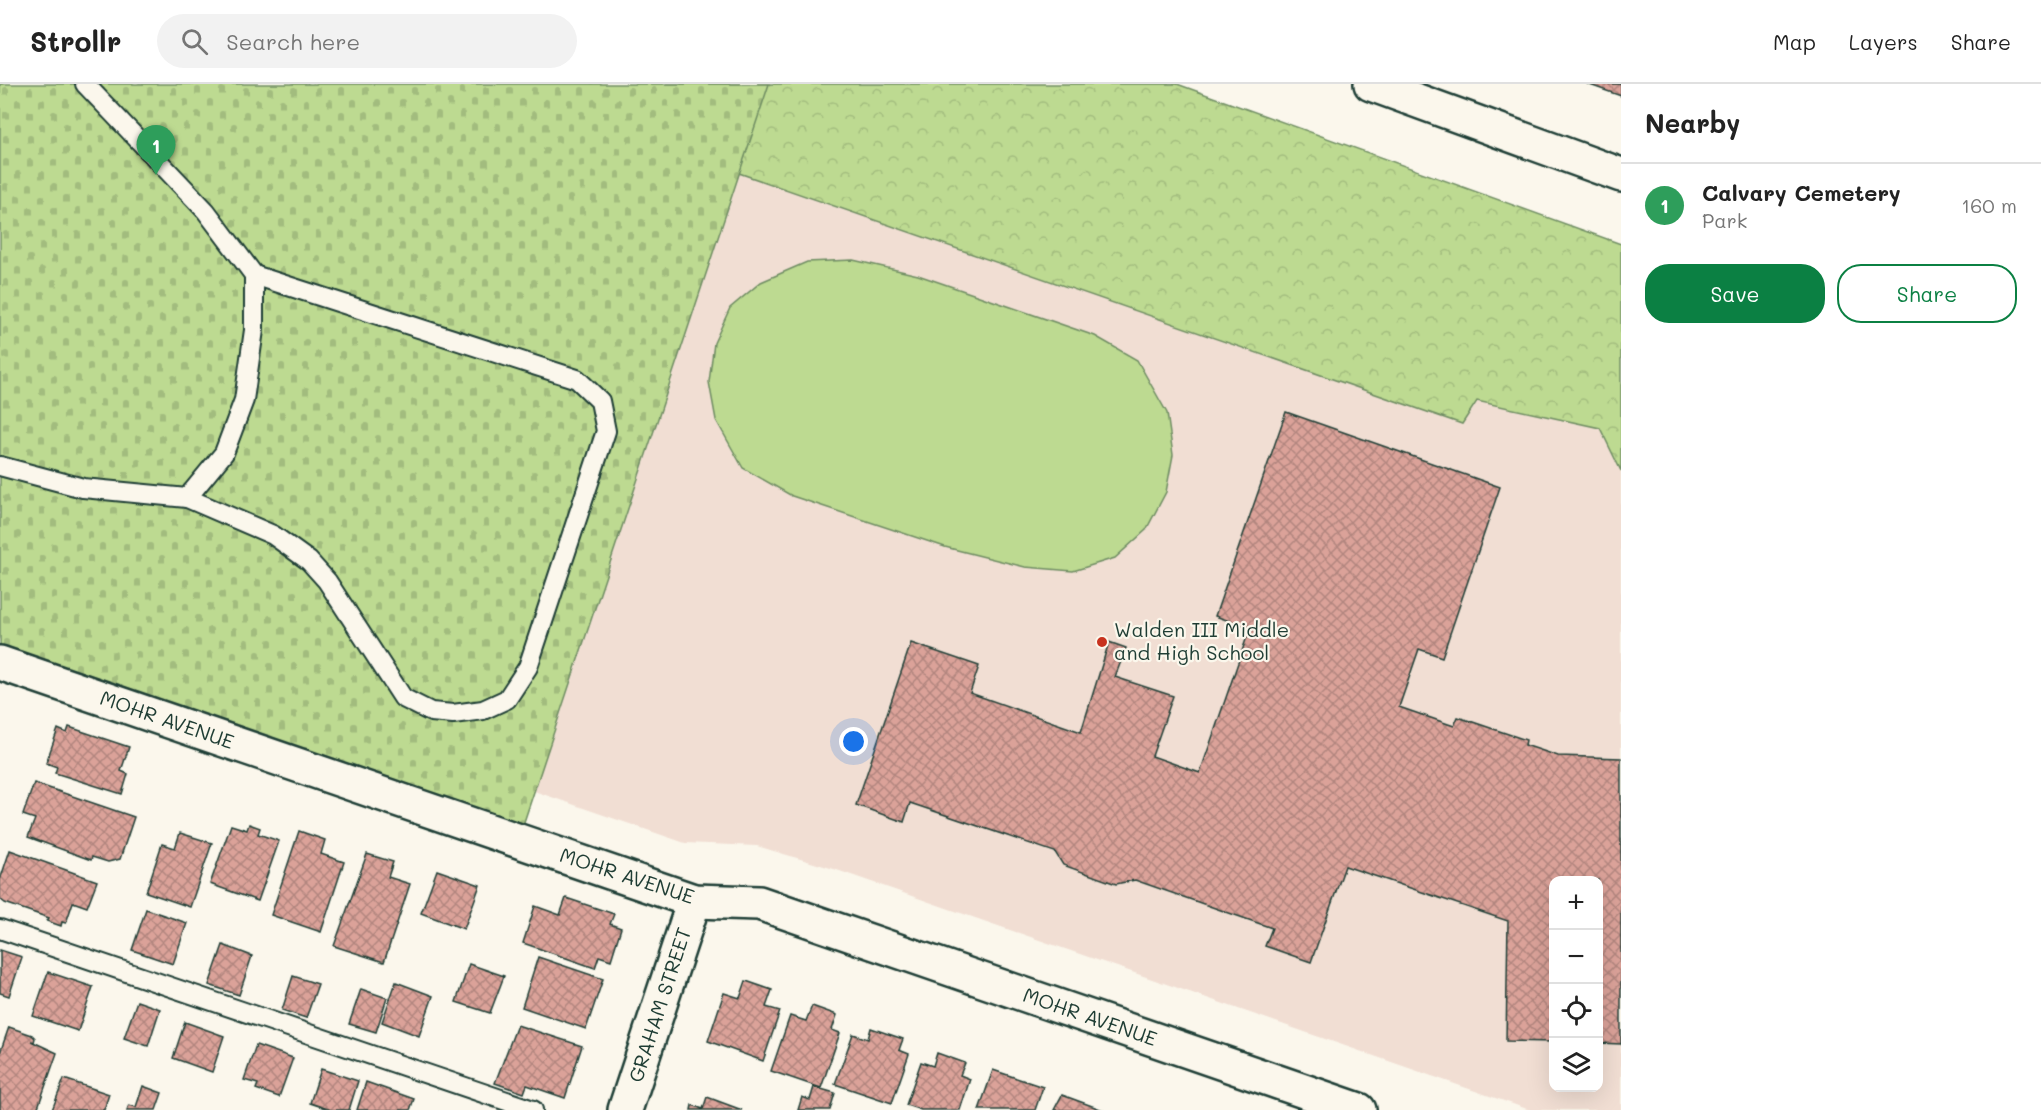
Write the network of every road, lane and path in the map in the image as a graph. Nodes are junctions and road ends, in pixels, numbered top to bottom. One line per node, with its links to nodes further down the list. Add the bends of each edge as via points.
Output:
1 (85, 84): 4 (lane, via 206,210)
2 (1371, 84): 3 (street)
3 (1621, 175)
4 (254, 275): 6 (lane, via 254,330 244,400 224,453); 6 (lane, via 577,379 600,401 606,431 528,667 507,699 483,710 431,712 403,698 327,581 309,561 273,535)
5 (0, 466): 6 (lane, via 83,488)
6 (187, 498)
7 (0, 663): 8 (street, MOHR AVENUE)
8 (694, 901): 11 (street, GRAHAM STREET); 12 (street, MOHR AVENUE, via 759,903)
9 (0, 928): 10 (lane)
10 (533, 1110)
11 (625, 1110)
12 (1359, 1110)

